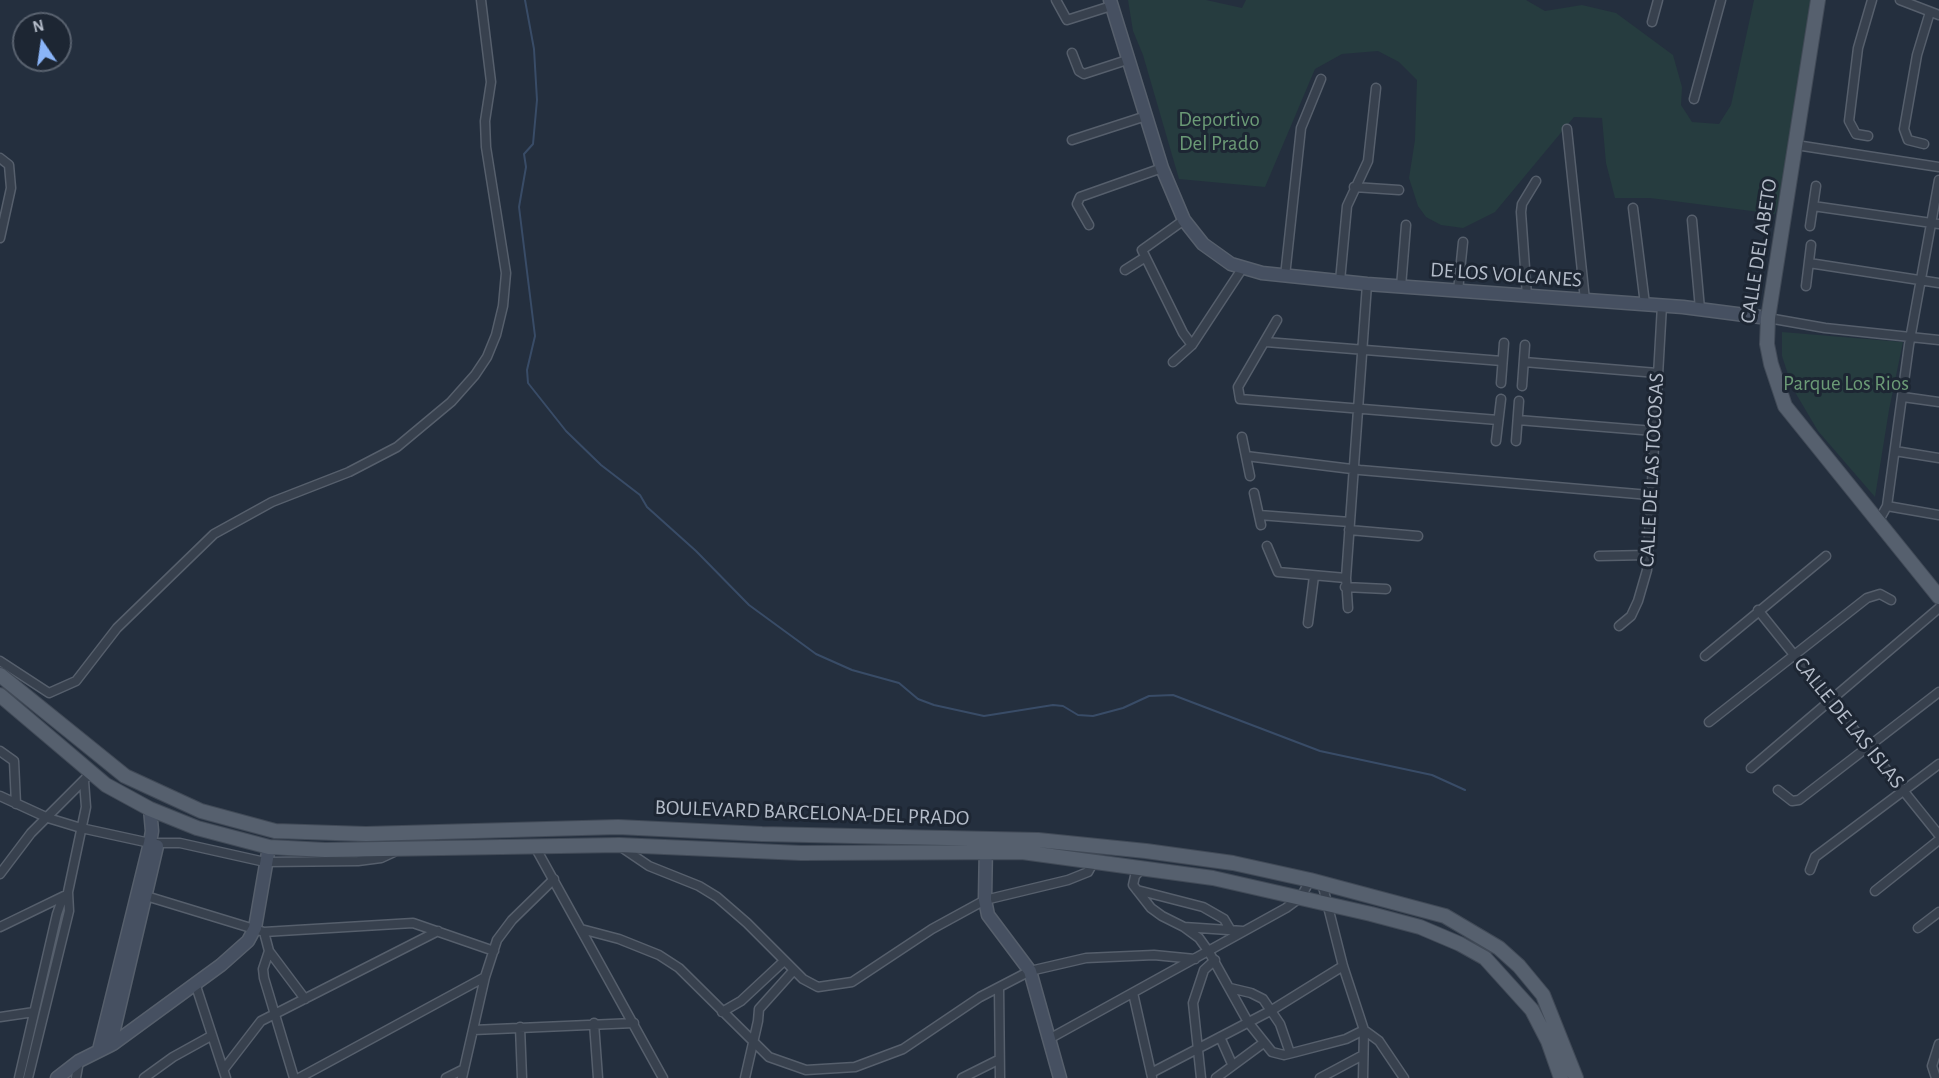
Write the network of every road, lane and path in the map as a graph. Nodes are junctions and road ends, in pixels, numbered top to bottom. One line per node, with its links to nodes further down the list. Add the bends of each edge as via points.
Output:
1 (481, 0): 117 (street, via 491,82 486,147 506,273 496,335 475,375 451,402 397,447 349,472 272,502 214,534 117,628 76,681 49,693)
2 (1056, 0): 8 (street, via 1067,20)
3 (1658, 0): 11 (street)
4 (1721, 0): 16 (street)
5 (1818, 0): 22 (main road, CALLE DEL ABETO)
6 (1872, 0): 19 (street, via 1858,48 1849,121 1852,131)
7 (1900, 0): 9 (street)
8 (1110, 3): 13 (street, DE LOS VOLCANES)
9 (1929, 12): 10 (street); 21 (street, via 1904,129 1908,140)
10 (1939, 15)
11 (1652, 22)
12 (1072, 54): 13 (street, via 1084,74)
13 (1126, 60): 17 (street, DE LOS VOLCANES)
14 (1322, 79): 48 (street, via 1301,128)
15 (1376, 88): 29 (street, via 1371,150)
16 (1694, 99)
17 (1146, 116): 20 (street); 25 (street, DE LOS VOLCANES)
18 (1568, 129): 57 (street)
19 (1868, 136)
20 (1072, 140)
21 (1924, 144)
22 (1796, 145): 24 (street); 61 (main road, CALLE DEL ABETO)
23 (0, 159): 30 (street, via 9,165)
24 (1939, 166)
25 (1162, 168): 35 (street, DE LOS VOLCANES); 38 (street, via 1080,197 1079,211)
26 (1939, 180): 37 (street)
27 (1536, 181): 56 (street, via 1521,212)
28 (1816, 186): 33 (street)
29 (1354, 187): 31 (street); 49 (street, via 1347,206)
30 (11, 188): 32 (street); 41 (street)
31 (1399, 190)
32 (0, 191)
33 (1813, 206): 37 (street); 40 (street)
34 (1634, 208): 58 (street)
35 (1184, 220): 44 (street); 46 (street, DE LOS VOLCANES, via 1218,257)
36 (1692, 220): 60 (street)
37 (1936, 224): 50 (street)
38 (1089, 225)
39 (1406, 225): 54 (street)
40 (1810, 226)
41 (0, 238)
42 (1463, 242): 55 (street)
43 (1811, 245): 45 (street)
44 (1143, 254): 47 (street); 67 (street)
45 (1809, 263): 50 (street); 53 (street)
46 (1242, 269): 48 (street, DE LOS VOLCANES); 67 (street)
47 (1125, 270)
48 (1286, 276): 49 (street, DE LOS VOLCANES)
49 (1340, 281): 52 (street, DE LOS VOLCANES)
50 (1922, 281): 51 (street); 63 (street)
51 (1939, 283)
52 (1367, 284): 54 (street, DE LOS VOLCANES); 69 (street)
53 (1806, 286)
54 (1401, 287): 55 (street, DE LOS VOLCANES)
55 (1458, 291): 56 (street, DE LOS VOLCANES)
56 (1527, 296): 57 (street, DE LOS VOLCANES)
57 (1585, 300): 58 (street, DE LOS VOLCANES)
58 (1645, 304): 59 (street, DE LOS VOLCANES)
59 (1662, 305): 60 (street, DE LOS VOLCANES); 73 (street, CALLE DE LAS TOCOSAS)
60 (1700, 309): 61 (street, DE LOS VOLCANES)
61 (1768, 318): 63 (street); 97 (main road, CALLE DEL ABETO, via 1767,344 1785,406)
62 (1277, 320): 65 (street)
63 (1911, 336): 64 (street); 76 (street)
64 (1939, 340)
65 (1266, 342): 69 (street); 80 (street, via 1238,387 1243,400)
66 (1504, 343): 70 (street)
67 (1192, 345): 71 (street)
68 (1525, 345): 72 (street)
69 (1362, 350): 70 (street); 80 (street)
70 (1502, 361): 74 (street)
71 (1173, 362)
72 (1524, 362): 73 (street); 75 (street)
73 (1657, 373): 83 (street, CALLE DE LAS TOCOSAS)
74 (1501, 384)
75 (1522, 386)
76 (1903, 397): 79 (street); 87 (street)
77 (1501, 399): 81 (street)
78 (1520, 401): 82 (street)
79 (1939, 402)
80 (1358, 408): 81 (street); 90 (street)
81 (1498, 420): 85 (street)
82 (1518, 420): 83 (street); 86 (street)
83 (1654, 431): 93 (street, CALLE DE LAS TOCOSAS)
84 (1242, 437): 88 (street)
85 (1496, 441)
86 (1516, 441)
87 (1895, 451): 89 (street); 94 (street)
88 (1246, 456): 90 (street); 91 (street)
89 (1939, 458)
90 (1354, 468): 93 (street); 99 (street)
91 (1250, 476)
92 (1254, 493): 95 (street)
93 (1649, 495): 102 (street, CALLE DE LAS TOCOSAS)
94 (1887, 506): 96 (street); 97 (street)
95 (1259, 515): 98 (street); 99 (street)
96 (1939, 515)
97 (1878, 522): 108 (main road, CALLE DEL ABETO)
98 (1261, 525)
99 (1349, 526): 100 (street); 106 (street)
100 (1418, 536)
101 (1267, 546): 105 (street, via 1278,572)
102 (1647, 555): 103 (street); 114 (street, CALLE DE LAS TOCOSAS, via 1638,602 1631,616)
103 (1599, 556)
104 (1826, 556): 112 (street)
105 (1314, 576): 106 (street); 113 (street)
106 (1345, 583): 107 (street); 110 (street)
107 (1386, 589)
108 (1939, 597)
109 (1891, 600): 115 (street, via 1880,594 1867,598)
110 (1348, 608)
111 (1939, 608): 121 (street)
112 (1758, 610): 115 (street, CALLE DE LAS ISLAS); 116 (street)
113 (1308, 623)
114 (1618, 626)
115 (1794, 654): 121 (street, CALLE DE LAS ISLAS); 123 (street)
116 (1705, 656)
117 (0, 661)
118 (0, 675): 122 (main road, BOULEVARD BARCELONA-DEL PRADO)
119 (1939, 692): 125 (street)
120 (0, 694): 124 (main road, BOULEVARD BARCELONA-DEL PRADO)
121 (1830, 699): 125 (street, CALLE DE LAS ISLAS); 128 (street)
122 (50, 716): 124 (street); 139 (main road, BOULEVARD BARCELONA-DEL PRADO, via 125,776 162,795 201,811 275,831 366,834 618,827)
123 (1709, 723)
124 (40, 728): 129 (main road, BOULEVARD BARCELONA-DEL PRADO)
125 (1868, 747): 130 (street, via 1795,802); 131 (street, CALLE DE LAS ISLAS)
126 (0, 751): 133 (street, via 14,761)
127 (1939, 764): 131 (street)
128 (1751, 768)
129 (87, 777): 134 (main road, BOULEVARD BARCELONA-DEL PRADO); 135 (street); 136 (street)
130 (1778, 790)
131 (1903, 791): 137 (street, CALLE DE LAS ISLAS); 150 (street, via 1815,857)
132 (0, 796): 133 (street)
133 (16, 804): 135 (street)
134 (150, 809): 138 (street); 143 (main road, BOULEVARD BARCELONA-DEL PRADO, via 197,828)
135 (48, 818): 136 (street); 151 (street, via 24,841)
136 (81, 828): 138 (street); 156 (street)
137 (1939, 837): 155 (street)
138 (153, 839): 147 (street); 157 (street); 204 (street)
139 (986, 839): 145 (street); 153 (main road, BOULEVARD BARCELONA-DEL PRADO, via 1146,851)
140 (534, 844): 141 (main road, BOULEVARD BARCELONA-DEL PRADO); 144 (main road, BOULEVARD BARCELONA-DEL PRADO); 152 (street)
141 (619, 845): 142 (main road, BOULEVARD BARCELONA-DEL PRADO); 148 (street)
142 (652, 846): 145 (main road, BOULEVARD BARCELONA-DEL PRADO, via 801,853); 148 (street)
143 (269, 847): 144 (main road, BOULEVARD BARCELONA-DEL PRADO); 147 (street)
144 (400, 849): 147 (street, via 381,858 358,861)
145 (985, 853): 146 (main road, BOULEVARD BARCELONA-DEL PRADO, via 1022,852); 159 (street)
146 (1094, 861): 149 (main road, BOULEVARD BARCELONA-DEL PRADO); 159 (street, via 1088,872 1068,880)
147 (265, 862): 167 (street)
148 (649, 866): 175 (street, via 717,897)
149 (1143, 867): 154 (street, via 1133,881); 158 (main road, BOULEVARD BARCELONA-DEL PRADO)
150 (1809, 870)
151 (0, 874)
152 (554, 879): 165 (street); 171 (street, via 512,920)
153 (1316, 882): 158 (street); 160 (street); 235 (main road, BOULEVARD BARCELONA-DEL PRADO, via 1445,916 1499,948 1543,995)
154 (1136, 890): 163 (street, via 1151,908); 166 (street, via 1203,907 1224,919)
155 (1875, 891)
156 (66, 894): 162 (street); 186 (street, via 57,914); 214 (street, via 69,911)
157 (146, 896): 167 (street); 199 (street)
158 (1301, 897): 160 (main road, BOULEVARD BARCELONA-DEL PRADO); 168 (street)
159 (985, 900): 177 (street, via 932,929 852,982 818,987); 178 (street, via 993,924)
160 (1327, 903): 176 (street); 234 (main road, BOULEVARD BARCELONA-DEL PRADO, via 1420,927 1485,958 1532,1010)
161 (1939, 912): 164 (street)
162 (0, 927)
163 (1184, 927): 166 (street); 172 (street)
164 (1918, 928)
165 (581, 929): 187 (street, via 659,955 679,968); 191 (street)
166 (1230, 929): 168 (street)
167 (259, 930): 169 (street, via 413,923); 170 (street); 180 (street)
168 (1243, 931): 172 (street)
169 (438, 932): 171 (street); 184 (street)
170 (269, 951): 184 (street); 188 (street, via 263,969)
171 (494, 951): 179 (street)
172 (1209, 952): 173 (street); 174 (street)
173 (1196, 960): 178 (street, via 1154,955 1086,958); 183 (street)
174 (1215, 960): 182 (street); 203 (street, via 1204,970 1192,1003)
175 (784, 961): 177 (street); 187 (street, via 741,1001)
176 (1343, 966): 185 (street); 195 (street)
177 (794, 970): 200 (street, via 759,1009)
178 (1030, 970): 181 (street); 198 (street)
179 (485, 977): 194 (street); 219 (street)
180 (195, 983): 196 (street); 199 (street)
181 (999, 988): 200 (street, via 903,1048 855,1067 806,1070 769,1058); 207 (street)
182 (1230, 988): 185 (street, via 1258,996); 192 (street)
183 (1132, 993): 198 (street); 212 (street)
184 (304, 999): 188 (street)
185 (1272, 1010): 192 (street); 205 (street)
186 (34, 1012): 189 (street); 213 (street)
187 (722, 1012): 200 (street)
188 (275, 1014): 211 (street, via 251,1031); 218 (street)
189 (0, 1017)
190 (594, 1023): 191 (street); 193 (street); 223 (street)
191 (634, 1023): 224 (street)
192 (1248, 1023): 197 (street); 201 (street)
193 (520, 1027): 194 (street); 222 (street)
194 (473, 1030): 210 (street)
195 (1364, 1030): 205 (street, via 1346,1039); 206 (street); 233 (street, via 1379,1041)
196 (211, 1036): 211 (street); 217 (street)
197 (1220, 1037): 203 (street); 209 (street)
198 (1049, 1039): 228 (street)
199 (113, 1044): 204 (street)
200 (754, 1044): 225 (street)
201 (1263, 1044): 205 (street, via 1277,1055); 209 (street)
202 (1939, 1044): 236 (street, via 1932,1066)
203 (1199, 1046): 212 (street); 229 (street)
204 (99, 1050): 208 (street)
205 (1290, 1053)
206 (1363, 1055): 231 (street); 232 (street)
207 (998, 1060): 226 (street); 227 (street)
208 (79, 1061): 215 (street); 216 (street)
209 (1232, 1064): 230 (street)
210 (464, 1069): 220 (street); 221 (street)
211 (225, 1074)
212 (1152, 1076)
213 (19, 1078)
214 (28, 1078)
215 (57, 1078)
216 (76, 1078)
217 (144, 1078)
218 (294, 1078)
219 (299, 1078)
220 (446, 1078)
221 (462, 1078)
222 (522, 1078)
223 (598, 1078)
224 (663, 1078)
225 (745, 1078)
226 (962, 1078)
227 (1000, 1078)
228 (1060, 1078)
229 (1201, 1078)
230 (1216, 1078)
231 (1320, 1078)
232 (1363, 1078)
233 (1404, 1078)
234 (1561, 1078)
235 (1576, 1078)
236 (1936, 1078)

